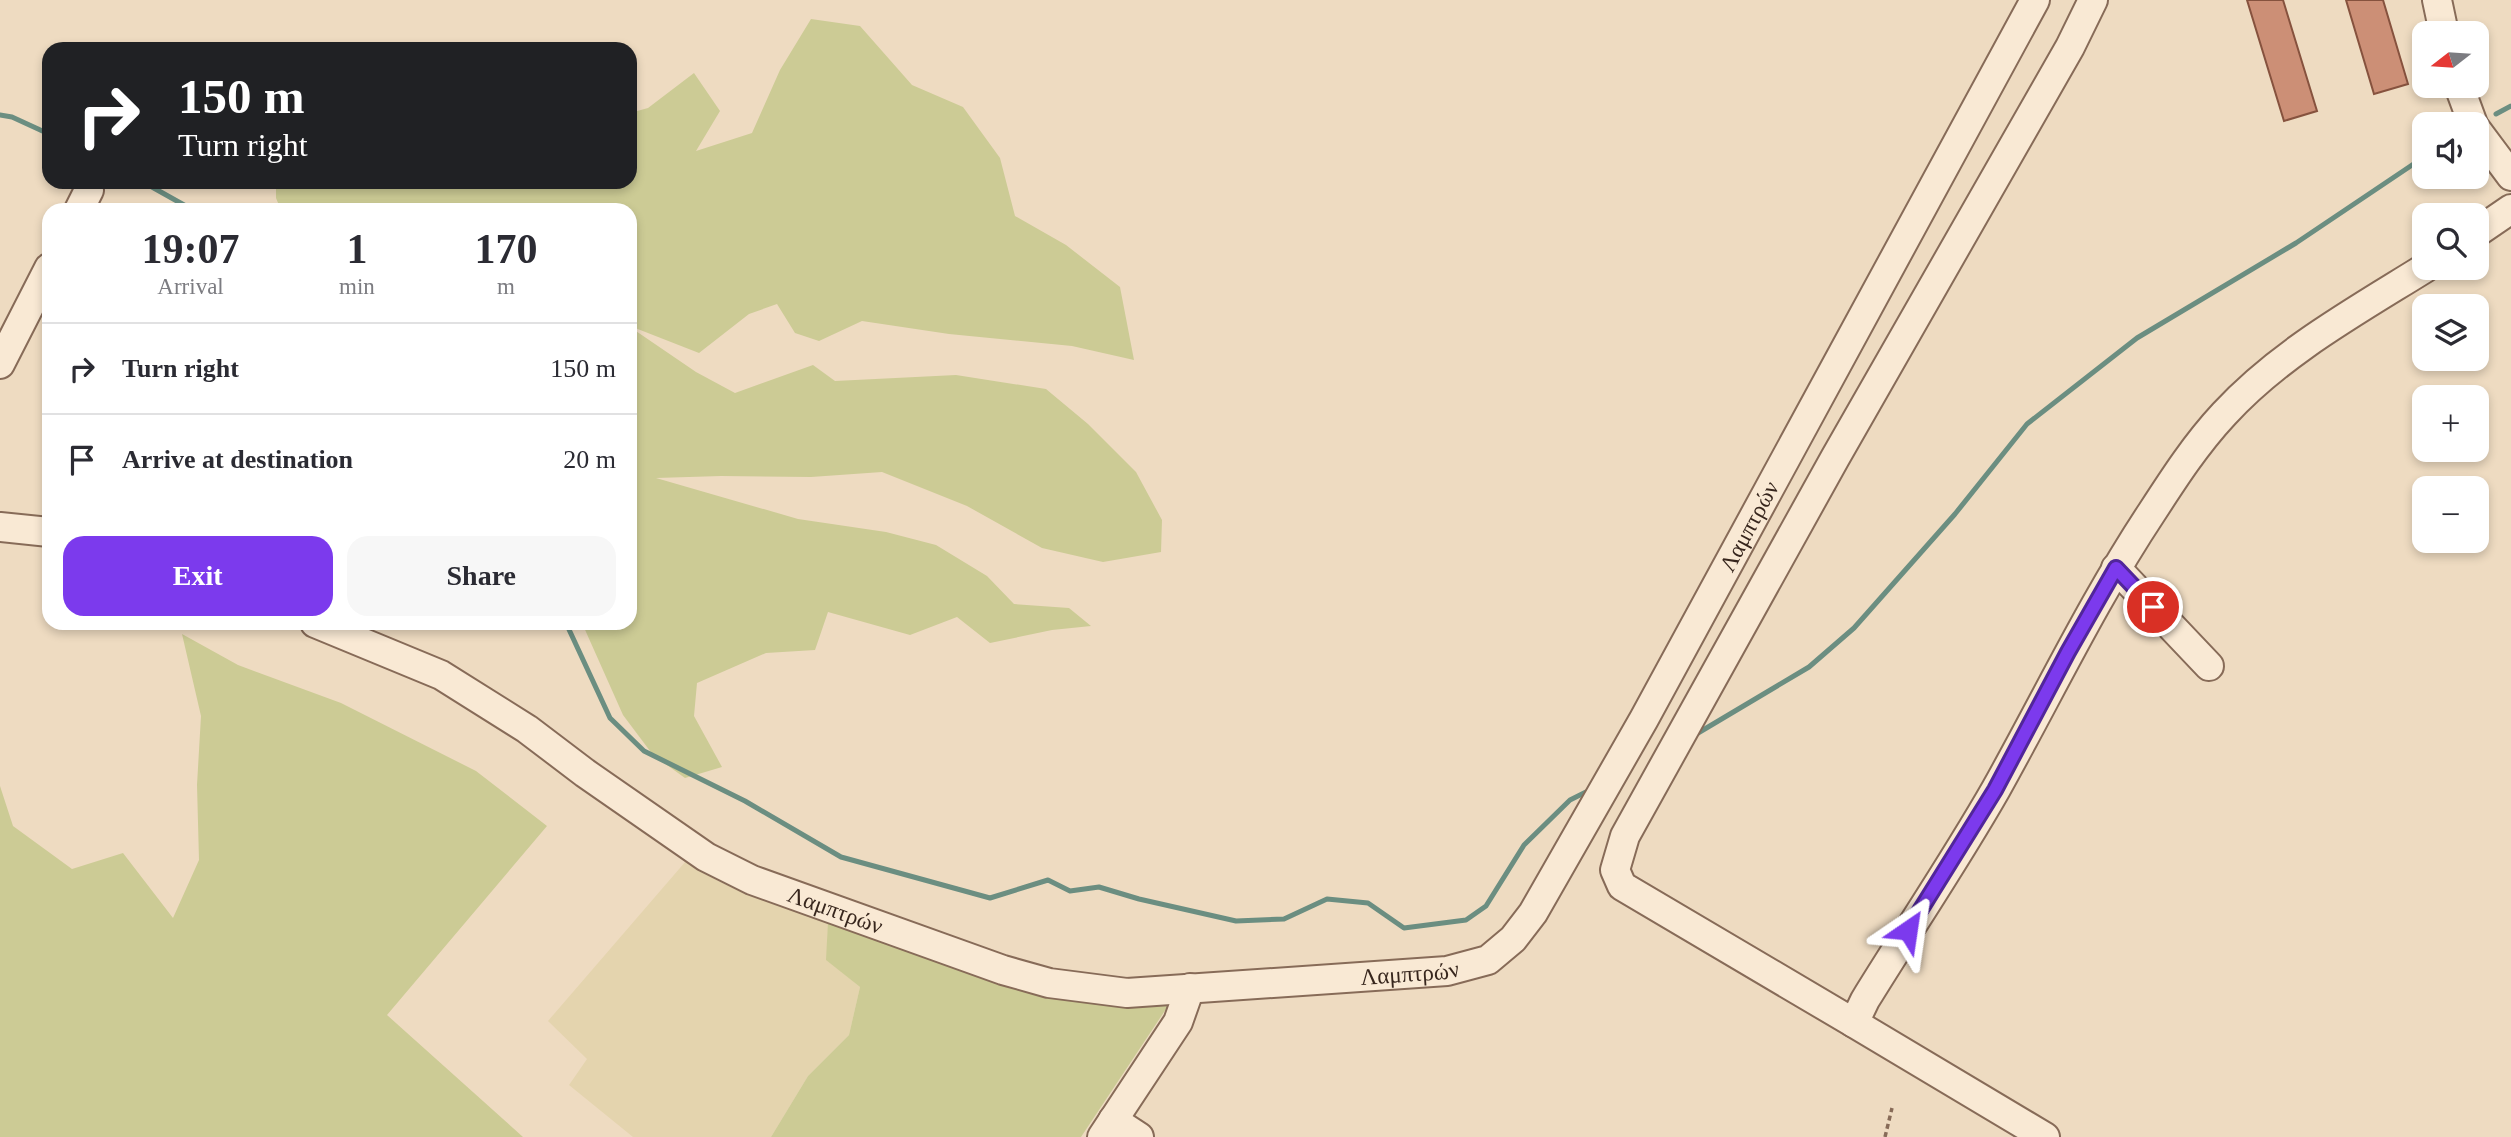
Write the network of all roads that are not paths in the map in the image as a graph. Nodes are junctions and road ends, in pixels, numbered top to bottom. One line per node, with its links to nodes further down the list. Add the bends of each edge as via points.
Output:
1 (2035, 0): 17 (street, Λαμπτρών, via 1644,719 1513,940 1488,960 1447,971)
2 (2093, 0): 18 (street, via 1704,691 1625,836 1615,870 1622,886 1631,892)
3 (2437, 0): 4 (street)
4 (2441, 21)
5 (2489, 146): 6 (street)
6 (2511, 176)
7 (2511, 209): 8 (street)
8 (2489, 224)
9 (2412, 276): 14 (street, via 2300,348 2250,388 2185,461)
10 (42, 282): 11 (street)
11 (0, 364)
12 (0, 527): 13 (street)
13 (42, 531)
14 (2116, 568): 16 (street); 18 (street, via 1995,790)
15 (332, 630): 17 (street, Λαμπτρών, via 441,675 527,729 706,857 752,880 1049,983 1127,993)
16 (2209, 666)
17 (1190, 988): 19 (street, via 1178,1022)
18 (1854, 1023): 21 (street)
19 (1107, 1128): 20 (street)
20 (1139, 1137)
21 (2045, 1137)

